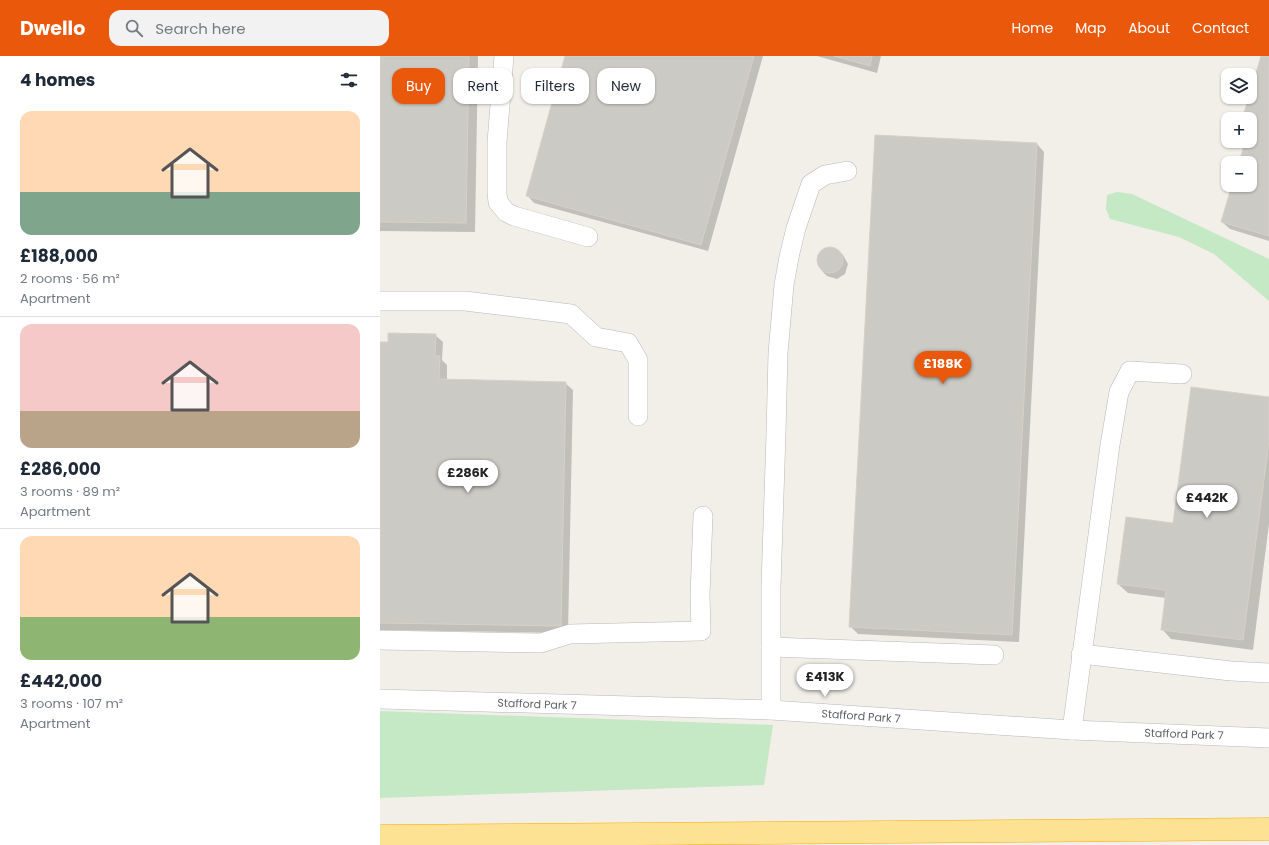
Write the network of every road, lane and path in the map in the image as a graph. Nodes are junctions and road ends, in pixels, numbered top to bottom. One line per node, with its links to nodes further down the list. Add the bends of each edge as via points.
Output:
1 (504, 56): 3 (street, via 496,142 498,202 506,212 514,216)
2 (847, 171): 9 (street, via 825,175 811,184 796,228 784,285 778,353)
3 (588, 237)
4 (380, 301): 6 (street, via 465,301 571,314 596,336 628,344 638,360)
5 (1182, 374): 10 (street, via 1130,371 1119,392)
6 (638, 416)
7 (703, 516): 8 (street, via 701,631 570,634 541,643)
8 (380, 640)
9 (770, 647): 11 (street); 14 (street)
10 (1081, 654): 12 (street); 15 (street)
11 (994, 655)
12 (1269, 673)
13 (380, 699): 14 (street, Stafford Park 7)
14 (771, 710): 15 (street, Stafford Park 7)
15 (1072, 730): 16 (street, Stafford Park 7)
16 (1269, 738)
17 (1269, 829): 18 (highway)
18 (380, 836)

